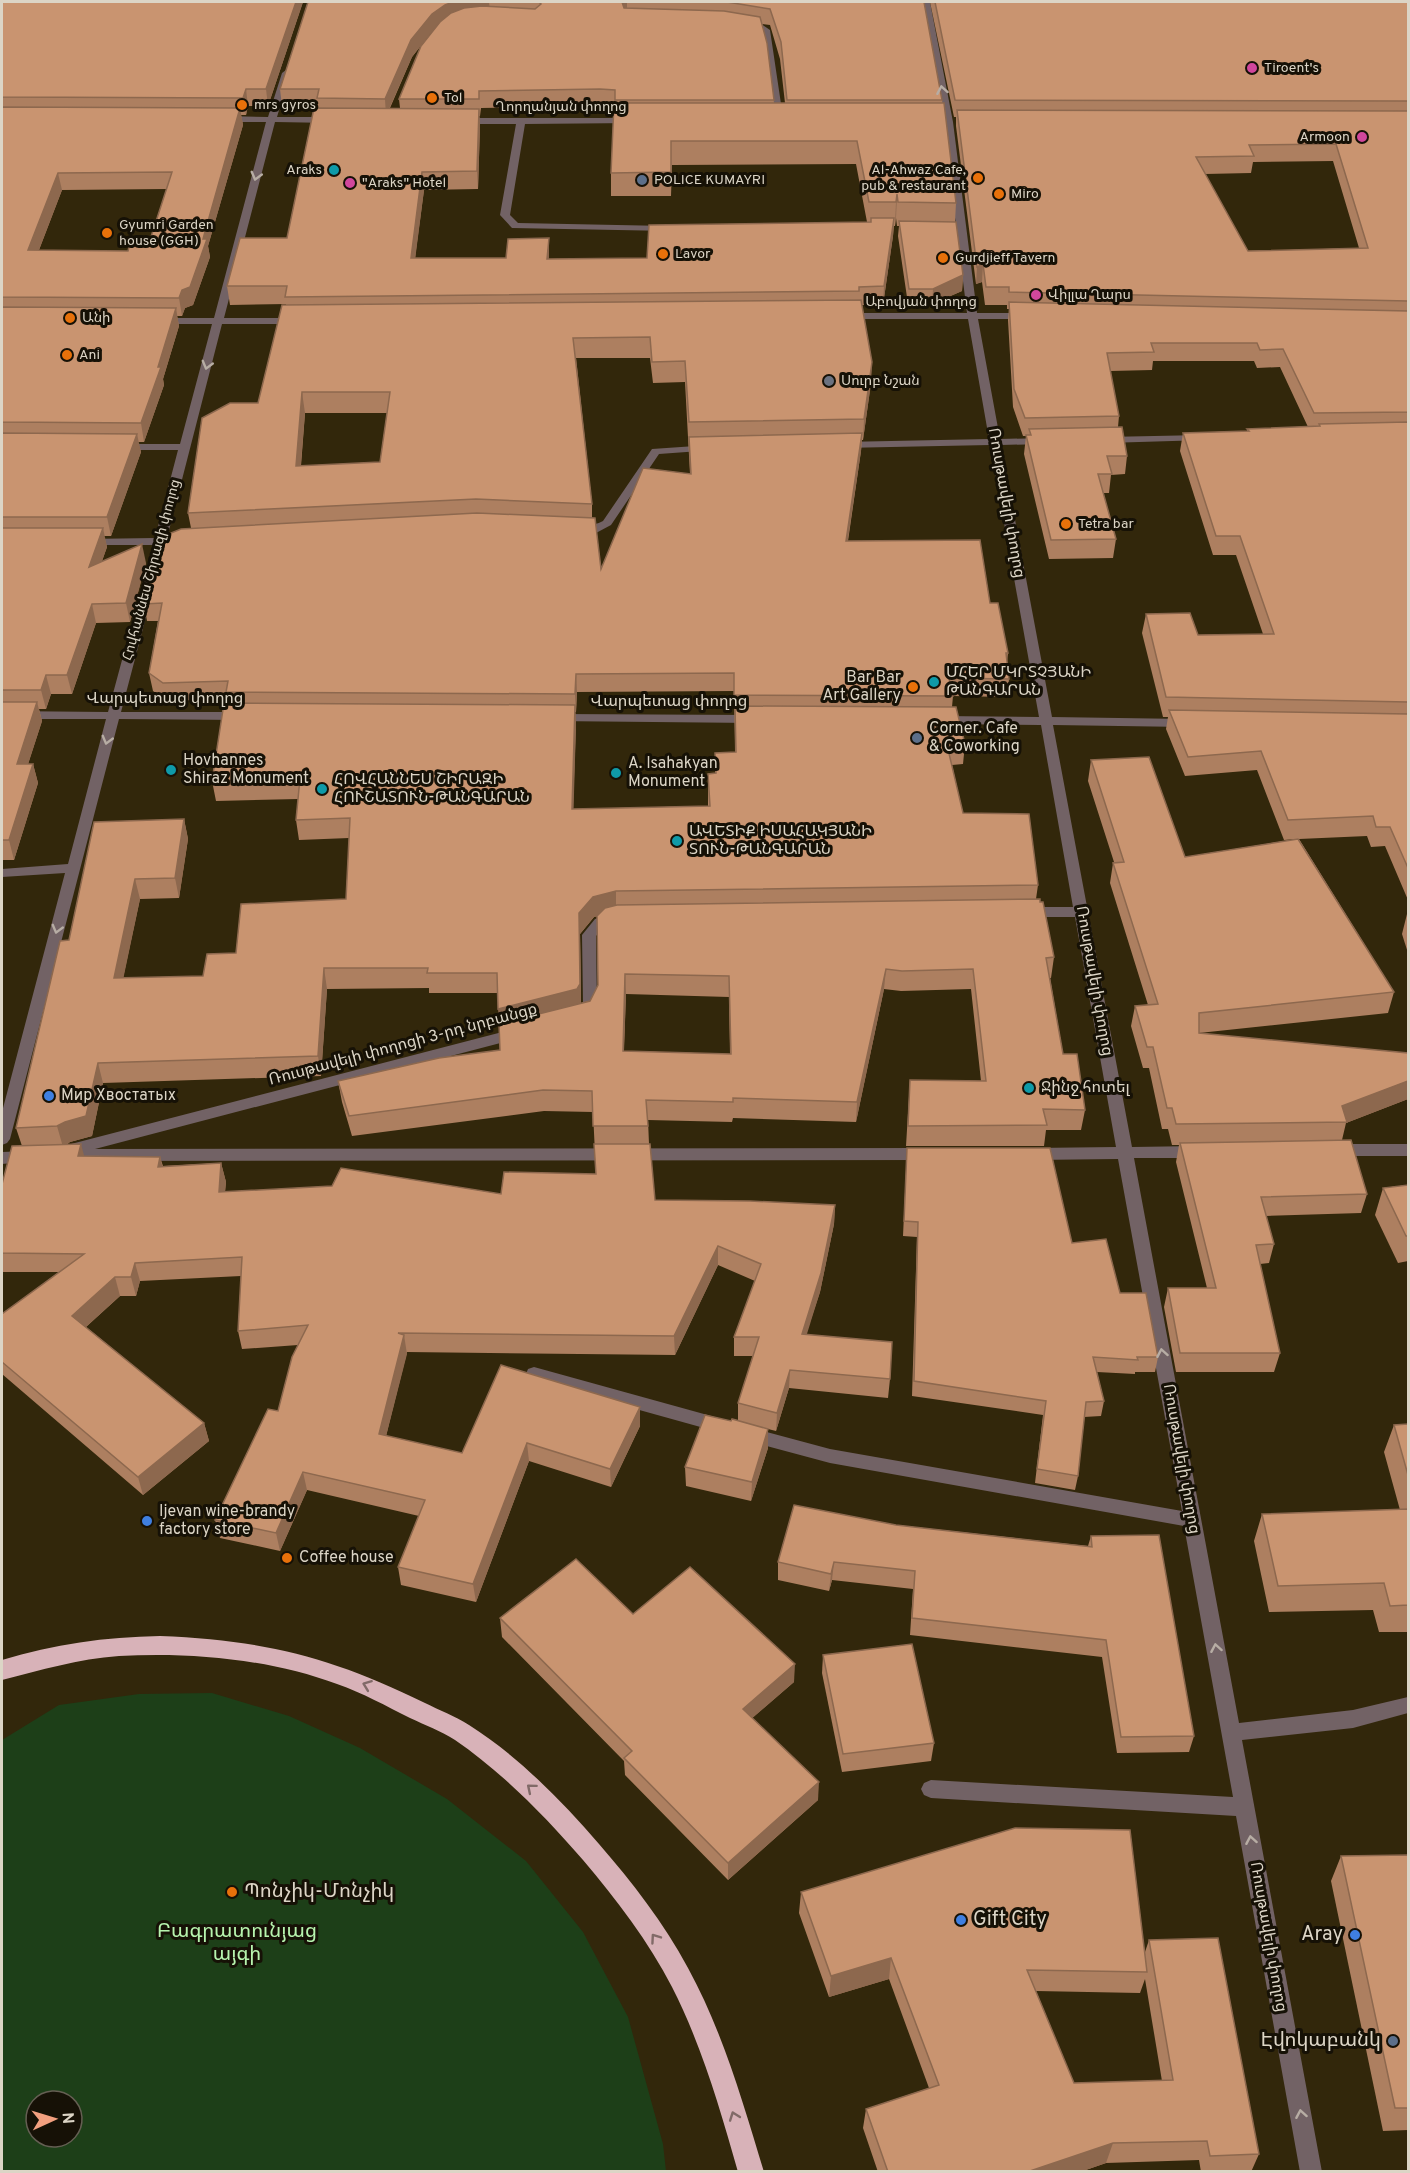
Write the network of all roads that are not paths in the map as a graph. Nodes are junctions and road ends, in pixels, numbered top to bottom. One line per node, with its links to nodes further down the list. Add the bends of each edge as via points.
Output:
1 (926, 2): 14 (street, Ռուսթավելի փողոց, one-way to 1)
2 (736, 24): 11 (street, via 757,25 766,30)
3 (288, 66): 5 (street, Հովհաննես Շիրազի փողոց)
4 (213, 119): 5 (street)
5 (271, 120): 6 (street); 23 (street, Հովհաննես Շիրազի փողոց, one-way to 23)
6 (337, 120)
7 (451, 121): 8 (street, Ղորղանյան փողոց)
8 (520, 121): 9 (street, Ղորղանյան փողոց); 16 (street, via 506,215 515,226)
9 (639, 121)
10 (770, 122): 11 (street)
11 (781, 122): 12 (street)
12 (793, 122)
13 (936, 122): 14 (street)
14 (948, 122): 15 (street); 18 (street, Ռուսթավելի փողոց)
15 (960, 122)
16 (676, 229)
17 (950, 232): 18 (street)
18 (961, 232): 19 (street, Ռուսթավելի փողոց)
19 (972, 314): 20 (street, Աբովյան փողոց); 21 (street, Աբովյան փողոց); 28 (street, Ռուսթավելի փողոց)
20 (828, 316)
21 (1043, 316)
22 (150, 321): 23 (street)
23 (218, 321): 24 (street); 31 (street, Հովհաննես Շիրազի փողոց, one-way to 31)
24 (313, 321)
25 (1220, 438): 26 (street)
26 (1089, 440)
27 (1054, 441): 28 (street)
28 (995, 442): 29 (street); 43 (street, Ռուսթավելի փողոց)
29 (829, 445)
30 (104, 447): 31 (street)
31 (184, 447): 36 (street, Հովհաննես Շիրազի փողոց)
32 (722, 448): 33 (street, via 656,451 607,523 596,530)
33 (562, 530)
34 (195, 540): 36 (street)
35 (69, 542): 36 (street)
36 (160, 542): 38 (street, Հովհաննես Շիրազի փողոց)
37 (2, 715): 38 (street, Վարպետաց փողոց)
38 (114, 716): 39 (street, Վարպետաց փողոց); 45 (street, Հովհաննես Շիրազի փողոց, one-way to 45)
39 (257, 716)
40 (544, 718): 41 (street, Վարպետաց փողոց)
41 (771, 719)
42 (926, 720): 43 (street)
43 (1045, 721): 44 (street); 48 (street, Ռուսթավելի փողոց)
44 (1198, 723)
45 (74, 868): 46 (street); 52 (street, Հովհաննես Շիրազի փողոց, one-way to 52)
46 (2, 873)
47 (1016, 912): 48 (street)
48 (1082, 912): 58 (street, Ռուսթավելի փողոց)
49 (629, 918): 50 (street, Ռուսթավելի փողոցի 3-րդ նրբանցք, via 600,922 589,935 590,1005 585,1015)
50 (563, 1021)
51 (534, 1029): 59 (street, Ռուսթավելի փողոցի 3-րդ նրբանցք)
52 (2, 1139)
53 (1317, 1150): 54 (street)
54 (1408, 1150)
55 (1209, 1152): 58 (street)
56 (946, 1154): 59 (street)
57 (1018, 1154): 58 (street)
58 (1125, 1154): 62 (street, Ռուսթավելի փողոց, one-way to 58)
59 (46, 1156): 60 (street)
60 (2, 1158)
61 (534, 1374): 62 (street, via 830,1456)
62 (1192, 1520): 65 (street, Ռուսթավելի փողոց, one-way to 62)
63 (2, 1670): 68 (highway, one-way to 63, via 695,2009 667,1954 605,1871 537,1793 462,1732 371,1686 265,1655 141,1646 78,1651)
64 (1408, 1705): 65 (street, via 1353,1719)
65 (1231, 1733): 67 (street, Ռուսթավելի փողոց)
66 (931, 1789): 67 (street)
67 (1245, 1807): 69 (street, Ռուսթավելի փողոց, one-way to 67)
68 (751, 2172)
69 (1311, 2172)

